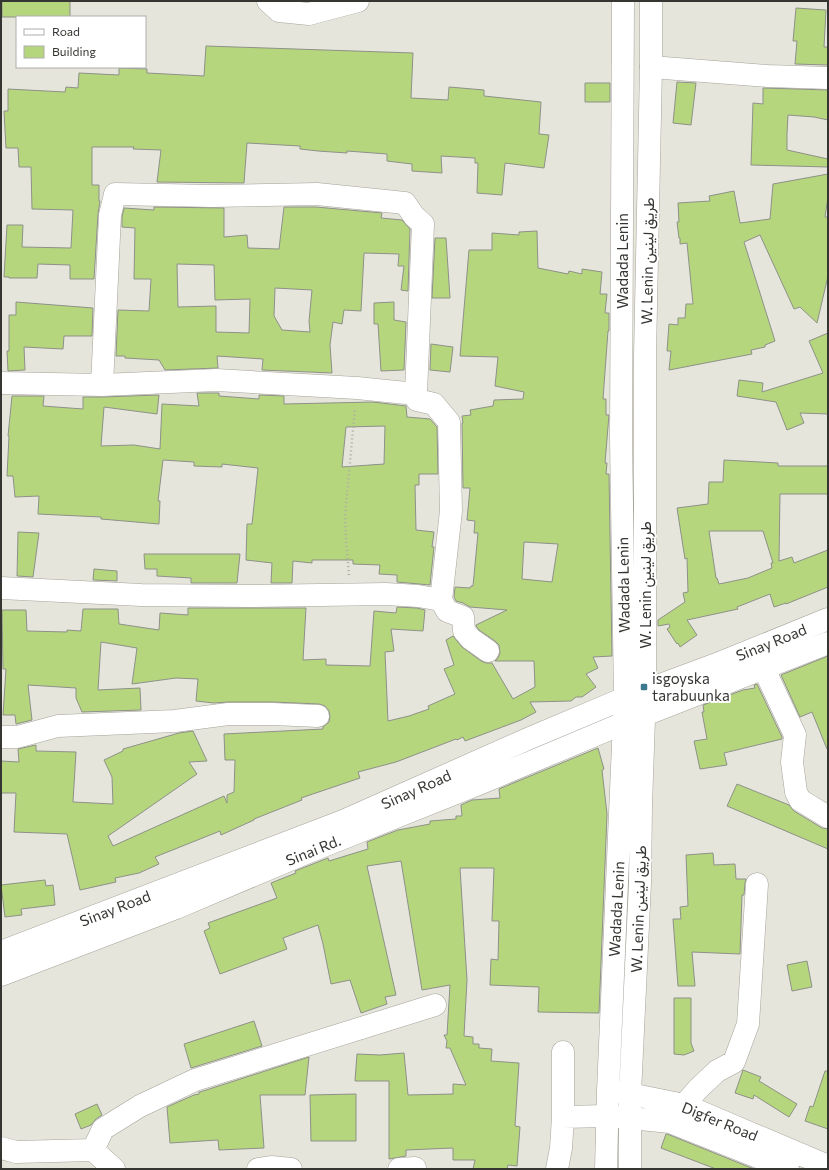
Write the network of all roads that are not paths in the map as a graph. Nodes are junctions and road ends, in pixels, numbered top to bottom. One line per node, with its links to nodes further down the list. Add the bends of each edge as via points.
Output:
1 (268, 1): 2 (main road, via 279,11 309,14)
2 (358, 1)
3 (623, 1): 10 (main road, Wadada Lenin)
4 (651, 1): 5 (main road, W. Lenin طريق لينين)
5 (651, 67): 6 (main road); 11 (main road, W. Lenin طريق لينين)
6 (828, 78)
7 (1, 383): 8 (main road)
8 (102, 385): 9 (main road, via 216,380); 9 (main road, via 110,215 115,194 317,194 405,203 423,224)
9 (416, 394): 13 (main road, via 417,400 434,404 449,422 451,511)
10 (621, 439): 11 (main road); 19 (main road, Wadada Lenin)
11 (644, 442): 18 (main road, W. Lenin طريق لينين)
12 (1, 588): 13 (main road, via 248,596 386,594)
13 (441, 600): 16 (main road, via 447,611 463,617 464,630 471,639)
14 (828, 619): 18 (main road, Sinay Road)
15 (828, 643): 17 (main road, Sinay Road)
16 (488, 651)
17 (764, 669): 21 (main road, Sinay Road); 25 (main road, via 795,735 792,762 796,792 800,800)
18 (645, 690): 19 (main road, Sinay Road); 21 (main road, W. Lenin طريق لينين)
19 (625, 698): 21 (main road, Wadada Lenin); 23 (main road, Sinay Road)
20 (318, 716): 22 (main road, via 228,714 175,721 58,726 17,737)
21 (634, 719): 24 (main road, Sinai Rd.); 31 (main road, Wadada Lenin); 32 (main road, W. Lenin طريق لينين, via 640,884)
22 (1, 737)
23 (480, 761): 24 (main road); 27 (main road, Sinay Road, via 343,821)
24 (481, 783): 28 (main road, Sinai Rd., via 176,908)
25 (828, 817)
26 (757, 884): 33 (main road, via 748,1024 734,1062 717,1071)
27 (1, 952)
28 (1, 976)
29 (435, 1005): 38 (main road, via 196,1080 140,1106 103,1129)
30 (564, 1052): 35 (main road)
31 (608, 1091): 32 (main road, Digfer Road); 34 (main road, Wadada Lenin)
32 (630, 1094): 33 (main road, Digfer Road); 36 (main road, W. Lenin طريق لينين)
33 (684, 1105): 39 (main road, Digfer Road)
34 (607, 1116): 35 (main road, Digfer Road); 36 (main road, Digfer Road); 44 (main road, Wadada Lenin)
35 (563, 1117): 43 (main road)
36 (630, 1118): 45 (main road, W. Lenin طريق لينين); 46 (main road, Digfer Road, via 670,1122)
37 (1, 1148): 38 (main road, via 16,1152)
38 (93, 1150): 40 (main road)
39 (828, 1166)
40 (114, 1169)
41 (258, 1169): 42 (main road)
42 (291, 1169)
43 (557, 1169)
44 (606, 1169)
45 (630, 1169)
46 (788, 1169)

